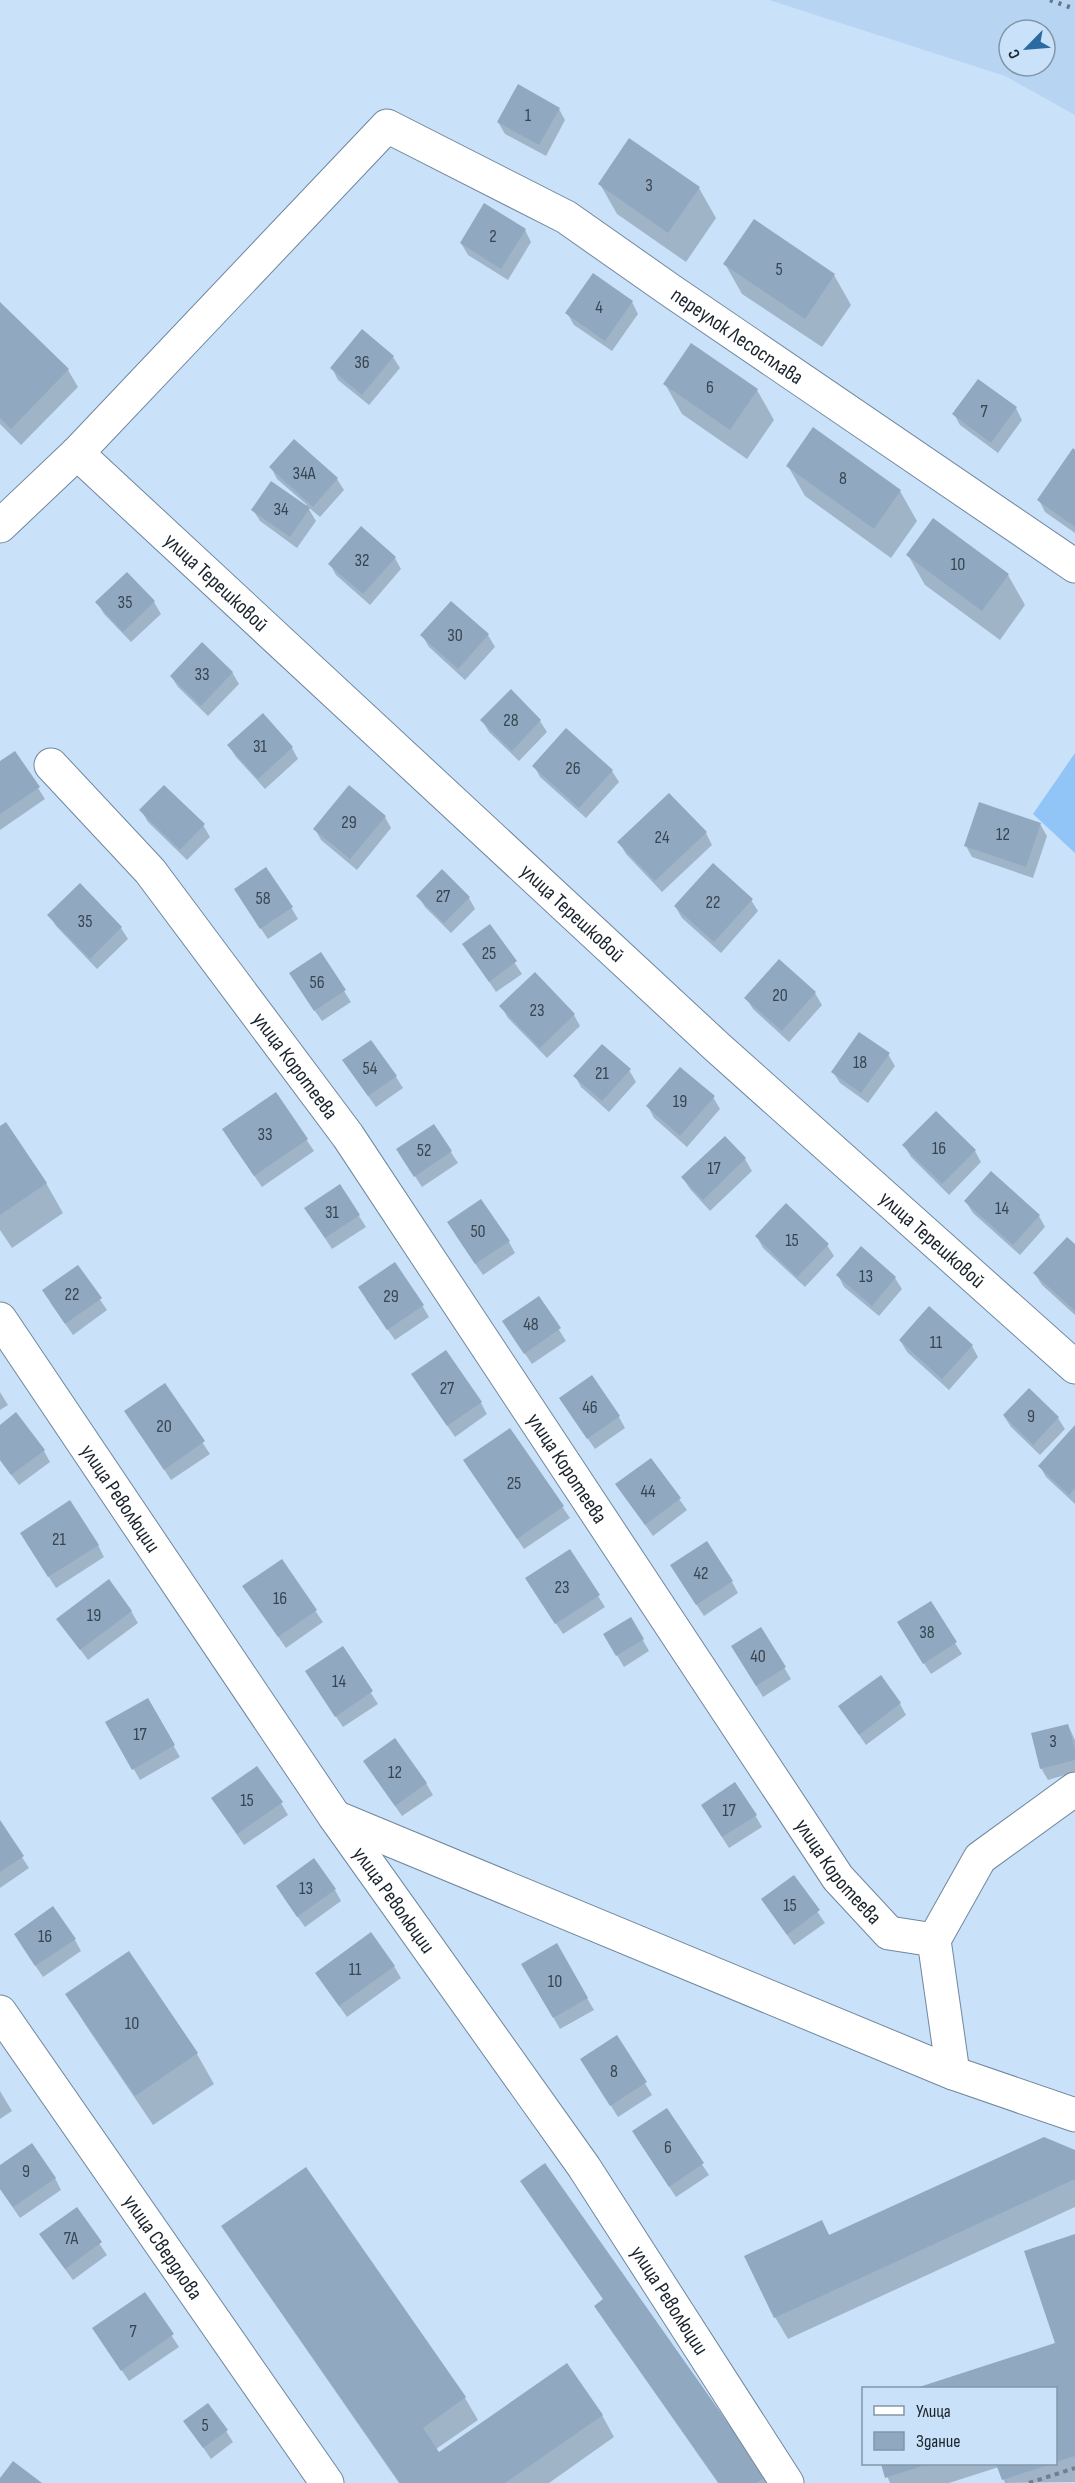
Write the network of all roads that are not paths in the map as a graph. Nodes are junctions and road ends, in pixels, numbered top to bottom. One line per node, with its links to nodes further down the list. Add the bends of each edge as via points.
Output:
1 (77, 453): 2 (street); 3 (street, переулок Лесосплава, via 387,126 566,217); 6 (street, улица Терешковой, via 716,1046)
2 (0, 526)
3 (1075, 566)
4 (51, 765): 9 (street, улица Коротеева, via 150,871 348,1136 838,1878 889,1934)
5 (0, 1319): 8 (street, улица Революции)
6 (1075, 1367)
7 (1075, 1789): 9 (street, via 980,1858)
8 (335, 1817): 11 (street); 14 (street, улица Революции, via 584,2166)
9 (934, 1940): 11 (street)
10 (0, 2012): 13 (street, улица Свердлова)
11 (953, 2073): 12 (street)
12 (1075, 2115)
13 (327, 2483)
14 (787, 2483)

